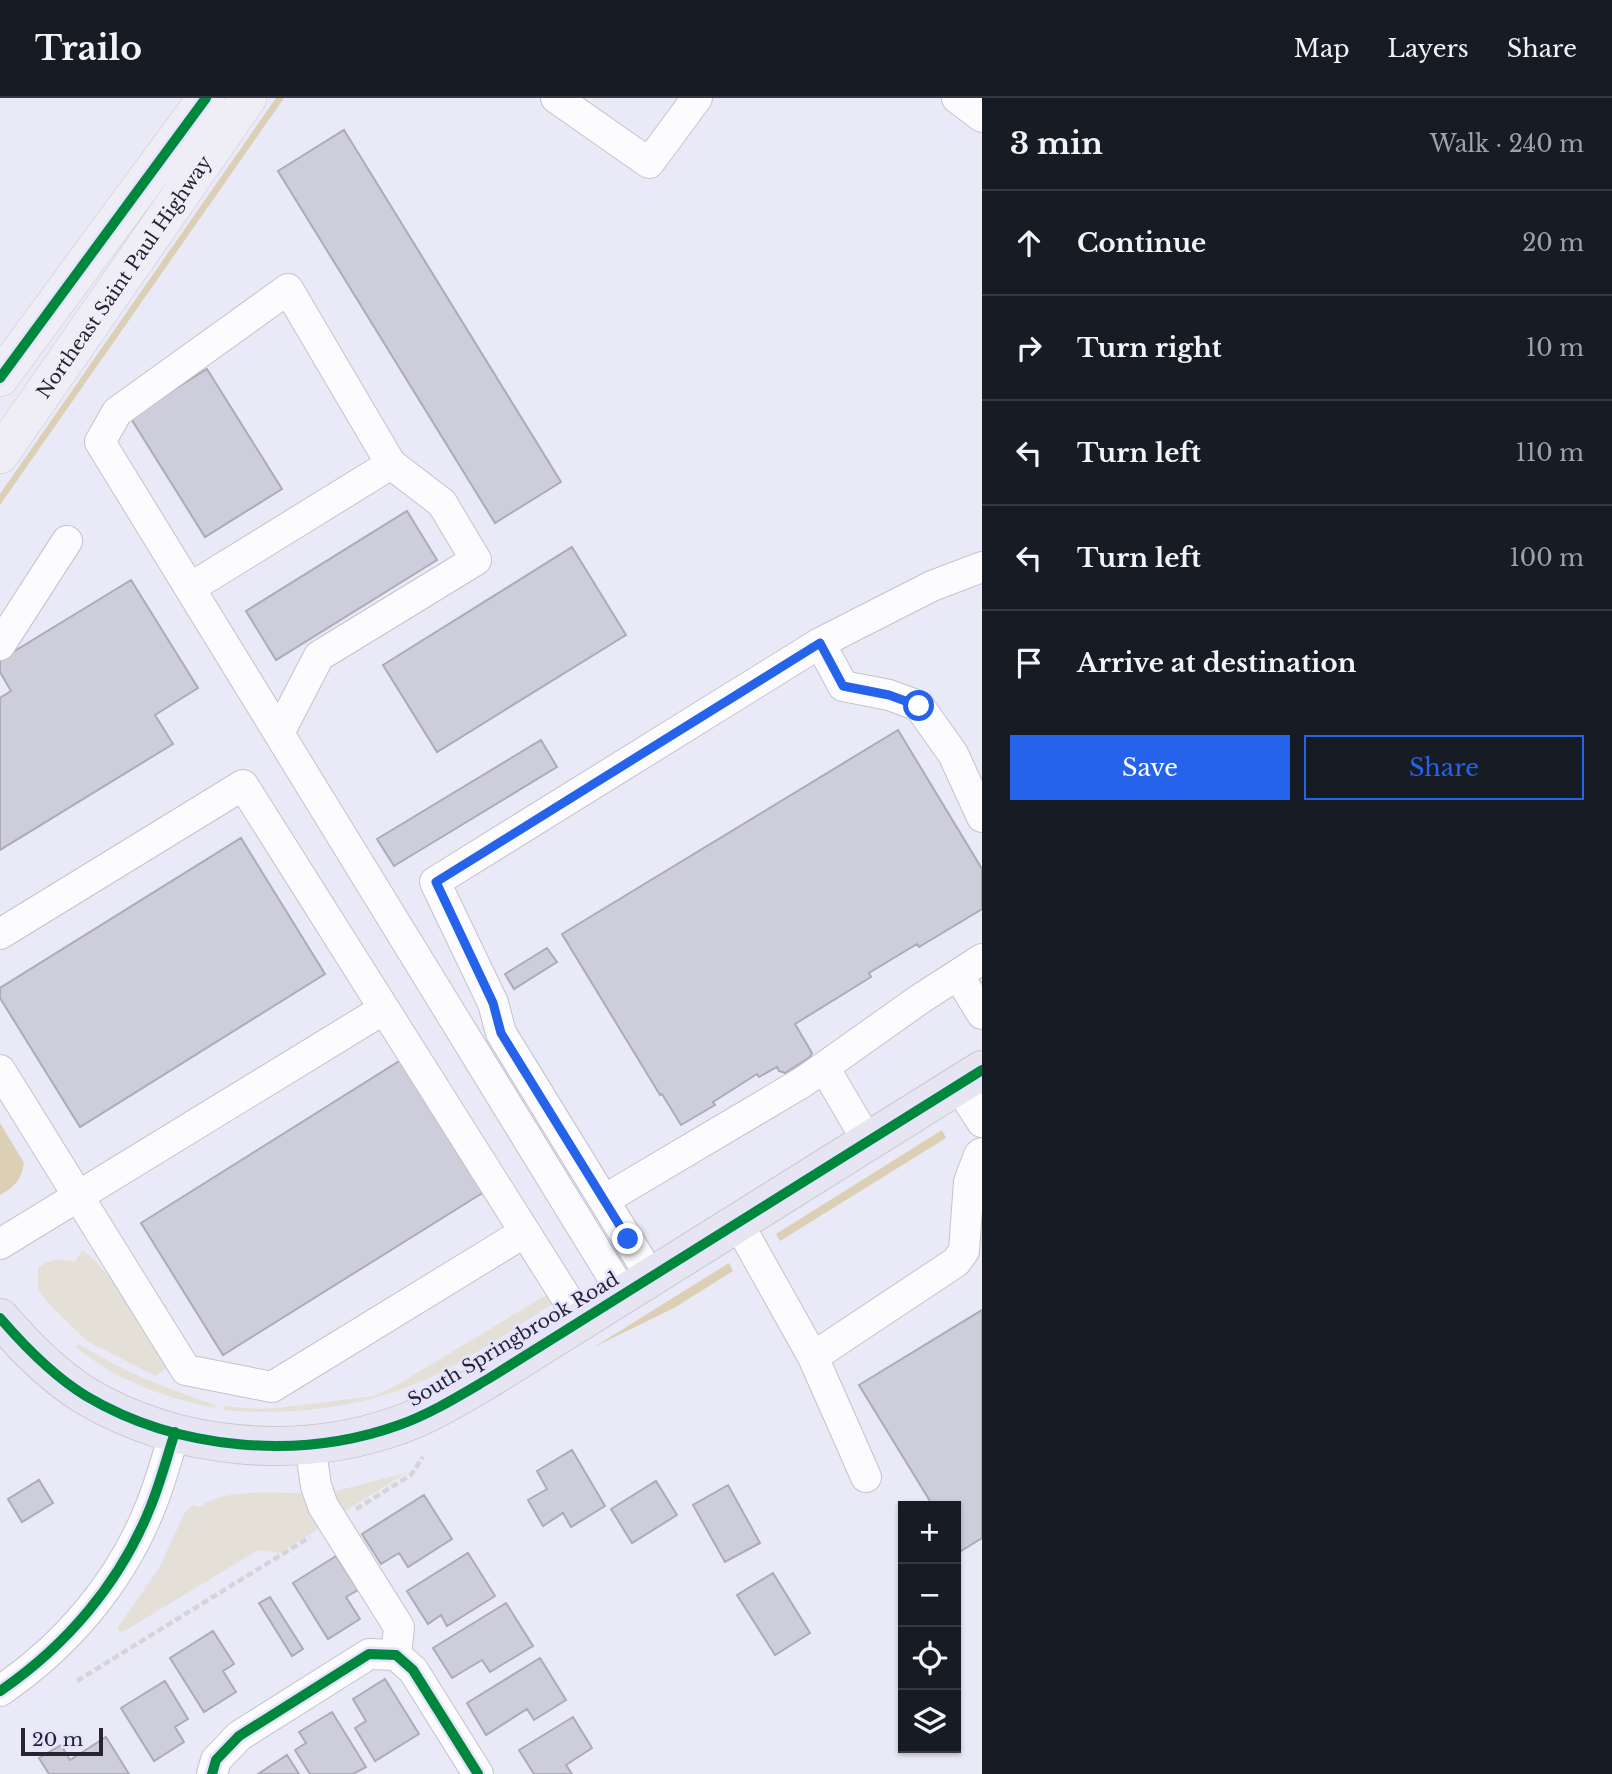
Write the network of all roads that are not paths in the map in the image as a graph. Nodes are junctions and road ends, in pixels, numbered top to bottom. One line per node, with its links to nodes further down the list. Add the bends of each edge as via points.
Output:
1 (206, 98): 7 (main road, Northeast Saint Paul Highway)
2 (248, 98): 8 (main road, Northeast Saint Paul Highway)
3 (556, 98): 4 (street, via 649,163)
4 (697, 98)
5 (957, 98): 6 (street)
6 (982, 117)
7 (0, 378)
8 (0, 454)
9 (391, 464): 12 (street); 12 (street, via 288,289 117,412 100,442); 15 (street, via 442,503 476,560 319,656)
10 (67, 541): 14 (street)
11 (982, 568): 13 (street, via 932,586)
12 (190, 588): 15 (street)
13 (820, 643): 16 (street, via 843,686 919,706 953,754); 28 (street, via 436,882 493,1003 501,1033)
14 (0, 645)
15 (279, 733): 32 (street)
16 (982, 817)
17 (0, 934): 19 (street, via 243,785)
18 (970, 967): 20 (street); 21 (street)
19 (384, 1009): 27 (street); 30 (street)
20 (982, 1014)
21 (824, 1067): 25 (street); 28 (street)
22 (0, 1070): 27 (street)
23 (970, 1078): 24 (street); 25 (highway, South Springbrook Road)
24 (982, 1122)
25 (868, 1142): 29 (highway, South Springbrook Road)
26 (982, 1153): 35 (street, via 969,1182 964,1251 956,1262)
27 (78, 1195): 30 (street, via 186,1370 272,1387); 31 (street)
28 (604, 1200): 32 (street)
29 (738, 1223): 32 (highway, South Springbrook Road); 35 (street)
30 (525, 1232): 34 (street)
31 (0, 1244)
32 (637, 1286): 34 (highway, South Springbrook Road)
33 (0, 1318): 36 (highway, South Springbrook Road, via 50,1370 86,1396)
34 (581, 1321): 37 (highway, South Springbrook Road, via 424,1415 364,1436)
35 (813, 1357): 38 (street)
36 (175, 1432): 37 (highway, South Springbrook Road, via 219,1442); 40 (street, via 150,1508 124,1562 77,1626)
37 (310, 1444): 39 (street, via 323,1506 399,1627)
38 (866, 1477)
39 (396, 1655): 41 (street, via 369,1654 239,1736 216,1760); 42 (street, via 413,1670)
40 (0, 1691)
41 (212, 1774)
42 (478, 1774)

